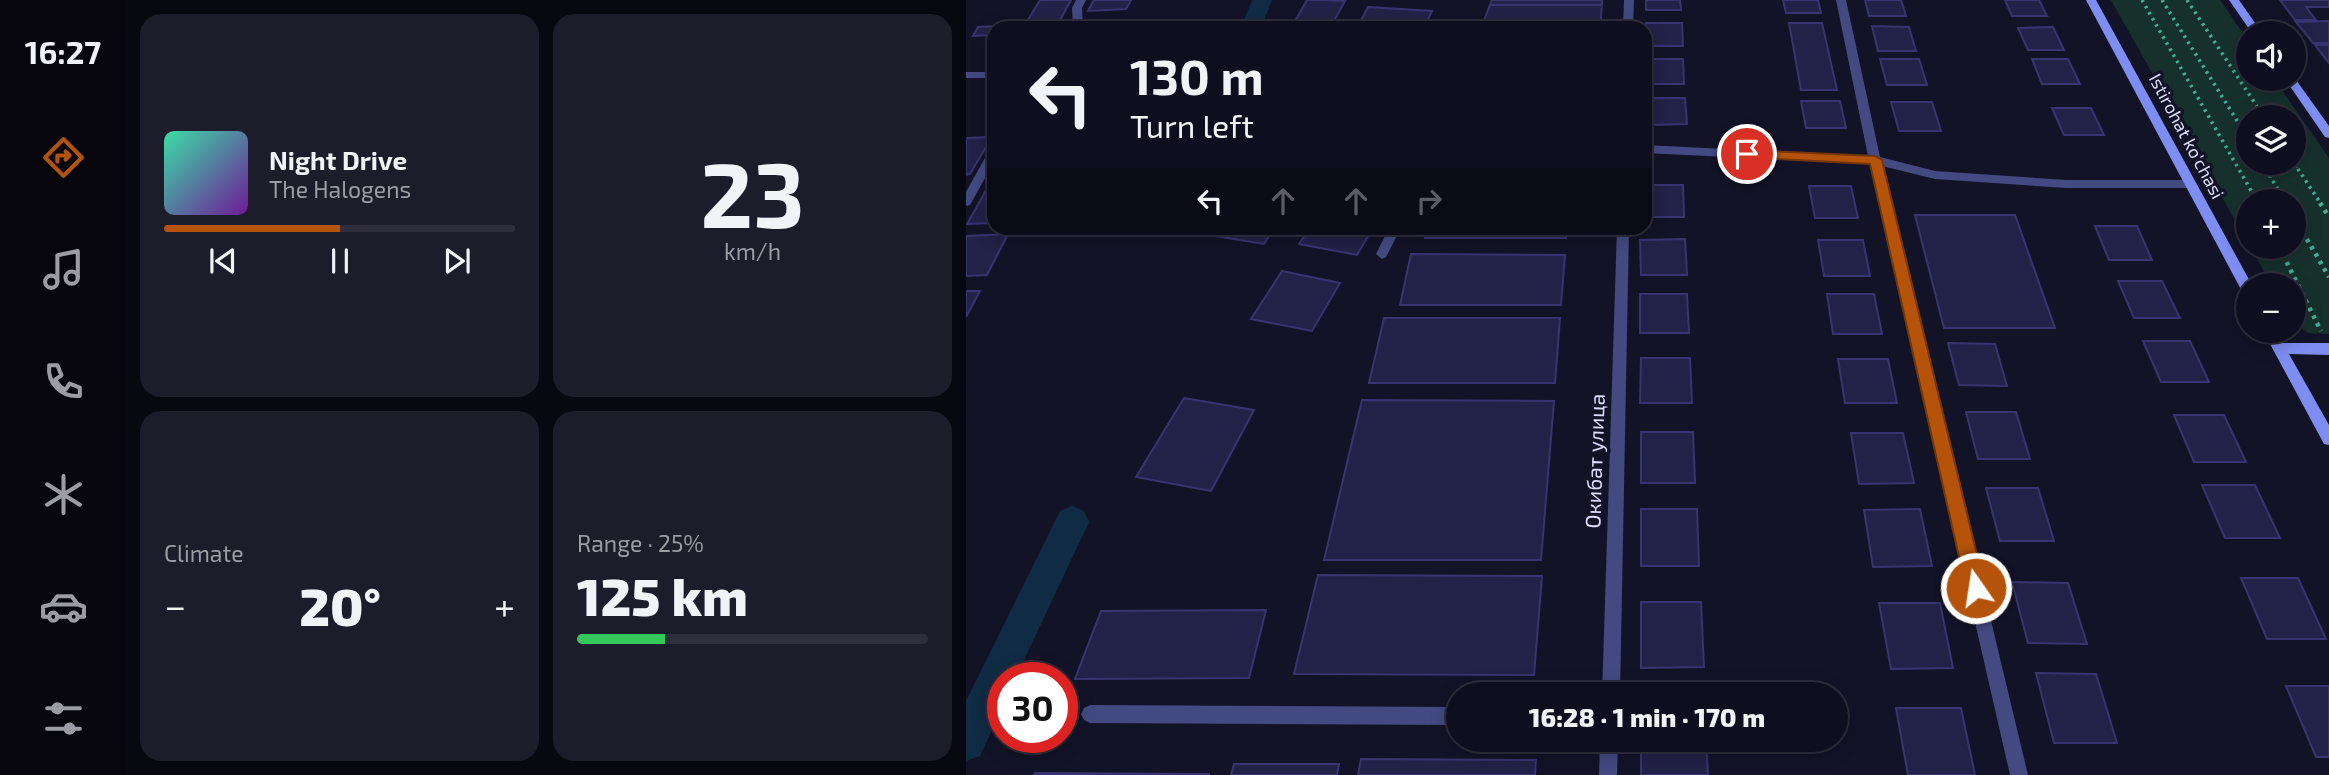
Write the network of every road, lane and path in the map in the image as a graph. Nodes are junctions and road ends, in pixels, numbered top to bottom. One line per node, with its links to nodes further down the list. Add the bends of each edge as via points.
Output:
1 (1081, 0): 9 (street)
2 (1629, 0): 10 (street)
3 (1841, 0): 19 (street)
4 (2091, 0): 23 (main road, Istirohat ko'chasi)
5 (2142, 0): 24 (path)
6 (2162, 0): 16 (path)
7 (2188, 0): 15 (path)
8 (2234, 0): 11 (main road)
9 (1078, 21)
10 (1628, 21)
11 (2249, 21)
12 (966, 75): 13 (street)
13 (987, 75)
14 (2299, 91): 17 (main road)
15 (2256, 105)
16 (2236, 119)
17 (2329, 134)
18 (1652, 149): 19 (street)
19 (1875, 160): 23 (street, via 1948,176 2066,184); 45 (street)
20 (987, 164): 26 (street)
21 (2302, 175): 27 (path)
22 (2270, 176): 25 (path)
23 (2191, 184): 33 (main road, Istirohat ko'chasi)
24 (2249, 189)
25 (2278, 189)
26 (966, 202)
27 (2329, 217)
28 (1392, 235): 31 (street)
29 (1623, 235): 40 (street, Окибат улица)
30 (2306, 238): 34 (path)
31 (1382, 254)
32 (2285, 259): 35 (path)
33 (2239, 273)
34 (2329, 277)
35 (2317, 322)
36 (2277, 343): 37 (main road)
37 (2280, 348): 38 (main road); 39 (main road)
38 (2329, 349)
39 (2329, 439)
40 (1611, 682)
41 (1090, 714): 42 (street)
42 (1446, 716)
43 (1609, 752): 44 (street)
44 (1608, 775)
45 (2020, 775)

